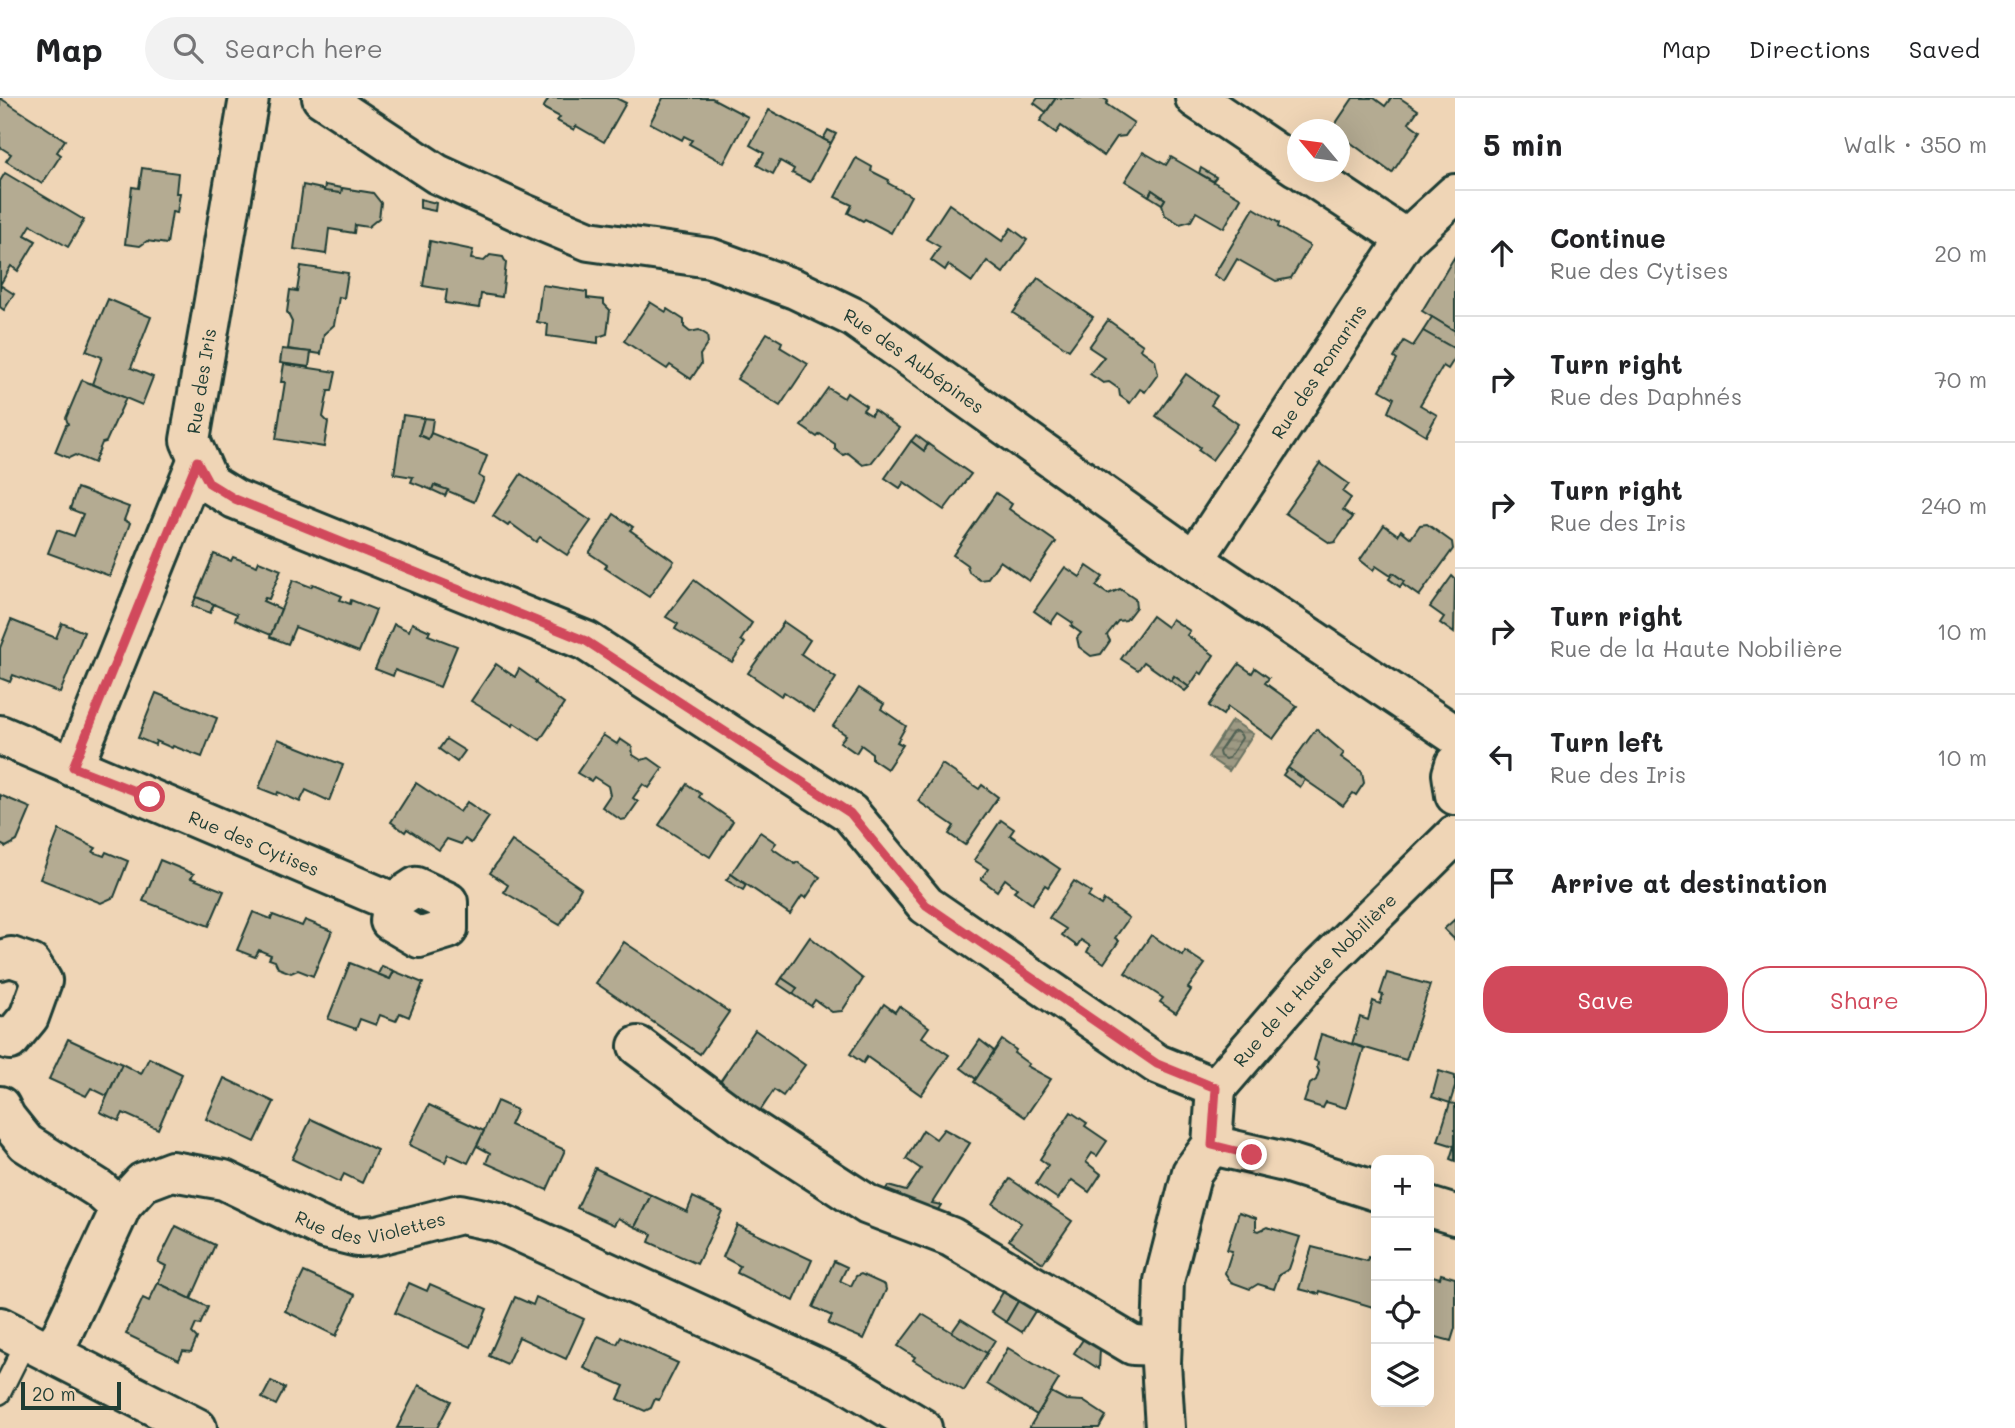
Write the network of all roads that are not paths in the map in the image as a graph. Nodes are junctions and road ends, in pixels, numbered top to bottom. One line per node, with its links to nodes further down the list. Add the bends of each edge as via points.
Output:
1 (249, 98): 8 (street, Rue des Iris, via 190,440)
2 (322, 98): 9 (street, Rue des Aubépines, via 437,174 589,241 710,258 795,289 855,318)
3 (1195, 98): 4 (street)
4 (1287, 160)
5 (1320, 182): 7 (street)
6 (1455, 194): 7 (street, Rue des Romarins)
7 (1406, 239): 9 (street, Rue des Romarins)
8 (197, 461): 13 (street); 20 (street, Rue des Iris, via 209,483 235,499 586,641 850,813 926,905 1157,1064)
9 (1194, 560): 11 (street, Rue des Aubépines)
10 (0, 735): 13 (street, Rue des Cytises)
11 (1455, 735)
12 (1455, 764): 14 (street)
13 (73, 767): 16 (street, Rue des Cytises)
14 (1455, 795)
15 (1455, 835): 20 (street, Rue de la Haute Nobilière, via 1318,970)
16 (393, 902)
17 (0, 960): 18 (street, via 11,957 31,964 42,981 29,1017)
18 (3, 1045)
19 (638, 1046): 28 (street, via 743,1124 868,1205 951,1237 1133,1345)
20 (1216, 1088): 22 (street)
21 (0, 1106): 24 (street, via 26,1143 99,1189)
22 (1212, 1145): 23 (street); 28 (street, via 1192,1172 1164,1281)
23 (1371, 1189)
24 (120, 1208): 27 (street, Rue des Violettes, via 62,1334); 31 (street, Rue des Violettes, via 143,1182 172,1171 224,1180 325,1228 358,1237 460,1214 498,1222 841,1379)
25 (1434, 1209): 26 (street)
26 (1455, 1215)
27 (26, 1339): 29 (lane); 30 (street)
28 (1161, 1346): 32 (street)
29 (0, 1394)
30 (197, 1428)
31 (922, 1428)
32 (1164, 1428)

